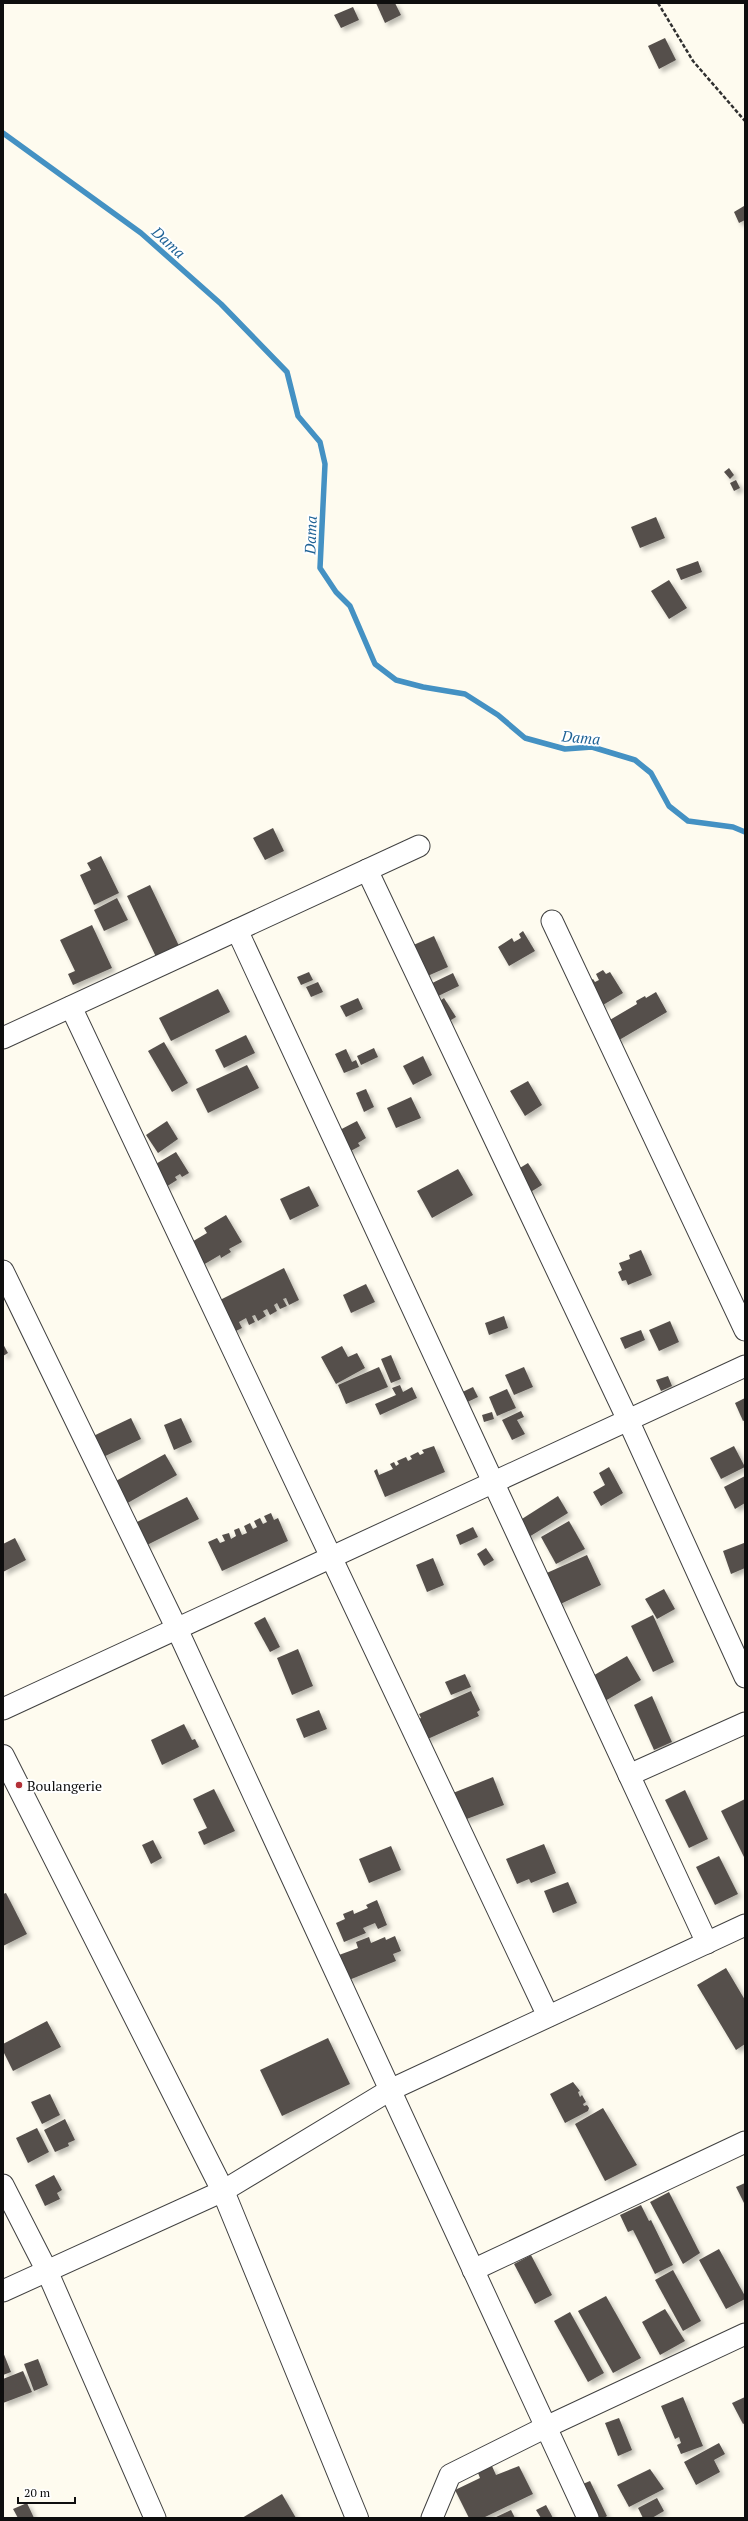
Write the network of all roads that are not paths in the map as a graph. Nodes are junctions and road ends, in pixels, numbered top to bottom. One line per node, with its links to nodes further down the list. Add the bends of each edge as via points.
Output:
1 (419, 846): 2 (street)
2 (367, 870): 4 (street); 10 (street)
3 (552, 921): 8 (street)
4 (237, 930): 5 (street); 11 (street)
5 (71, 1007): 6 (street); 12 (street)
6 (3, 1038)
7 (3, 1271): 13 (street)
8 (745, 1330)
9 (745, 1366): 10 (street)
10 (628, 1420): 11 (street); 14 (street)
11 (493, 1482): 12 (street); 18 (street)
12 (331, 1557): 13 (street); 21 (street)
13 (177, 1629): 15 (street); 22 (street)
14 (745, 1677)
15 (3, 1708)
16 (745, 1723): 18 (street)
17 (3, 1756): 25 (street)
18 (629, 1775): 20 (street)
19 (745, 1925): 20 (street)
20 (707, 1943): 21 (street)
21 (548, 2016): 22 (street)
22 (390, 2090): 25 (street); 26 (street)
23 (745, 2142): 26 (street)
24 (3, 2185): 27 (street)
25 (223, 2191): 27 (street); 32 (street)
26 (473, 2270): 30 (street)
27 (47, 2271): 28 (street); 31 (street)
28 (3, 2291)
29 (745, 2334): 30 (street)
30 (546, 2427): 33 (street, via 450,2475); 34 (street)
31 (155, 2518)
32 (357, 2518)
33 (432, 2518)
34 (588, 2518)

